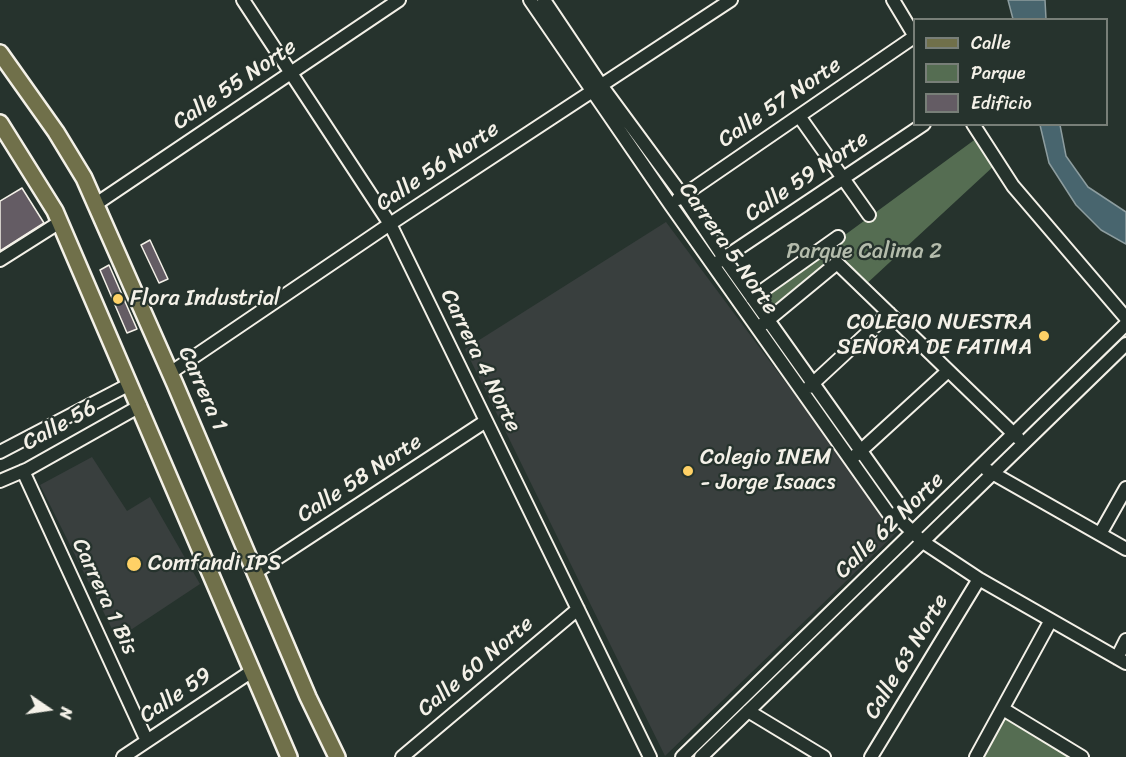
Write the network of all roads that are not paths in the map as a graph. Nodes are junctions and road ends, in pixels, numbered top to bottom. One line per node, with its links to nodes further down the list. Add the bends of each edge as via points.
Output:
1 (243, 0): 10 (street, Carrera 4 Norte)
2 (399, 0): 10 (street, Calle 55 Norte)
3 (530, 0): 11 (street, Carrera 5 Norte)
4 (544, 0): 11 (street, Carrera 5 Norte)
5 (731, 0): 11 (street, Calle 56 Norte)
6 (893, 0): 7 (street)
7 (913, 33)
8 (913, 37): 12 (street, Calle 57 Norte)
9 (0, 52): 18 (main road, Carrera 1, via 73,157)
10 (292, 72): 18 (street, Calle 55 Norte); 22 (street, Carrera 4 Norte)
11 (597, 88): 17 (street, Carrera 5 Norte); 19 (street, Carrera 5 Norte); 22 (street, Calle 56 Norte)
12 (799, 116): 16 (street); 17 (street, Calle 57 Norte)
13 (0, 123): 21 (main road, via 49,198)
14 (921, 126): 16 (street, Calle 59 Norte)
15 (974, 126): 28 (street, via 1013,186)
16 (842, 179): 20 (street); 25 (street, Calle 59 Norte)
17 (682, 195): 19 (street, Calle 57 Norte); 25 (street, Carrera 5 Norte)
18 (96, 204): 33 (main road, Carrera 1)
19 (670, 204): 25 (street, Carrera 5 Norte)
20 (869, 215)
21 (60, 222): 24 (street); 34 (main road)
22 (390, 224): 33 (street, Calle 56 Norte); 38 (street, Carrera 4 Norte)
23 (838, 237): 26 (street)
24 (0, 260)
25 (719, 262): 26 (street, Carrera 5 Norte); 29 (street, Carrera 5 Norte)
26 (752, 298): 29 (street, Carrera 5 Norte)
27 (889, 313): 29 (street, via 837,263); 32 (street); 35 (street)
28 (1126, 318)
29 (763, 324): 35 (street, Carrera 5 Norte)
30 (1126, 324): 40 (street, Calle 62 Norte)
31 (1126, 344): 41 (street, Calle 62 Norte)
32 (948, 370): 40 (street); 42 (street)
33 (170, 373): 55 (main road, Carrera 1)
34 (130, 384): 36 (main road); 37 (street, Calle 56)
35 (808, 388): 42 (street, Carrera 5 Norte); 44 (street, Carrera 5 Norte)
36 (140, 406): 39 (street, Calle 56); 61 (main road)
37 (95, 412): 39 (street, via 100,422); 43 (street, Calle 56)
38 (486, 422): 55 (street, Calle 58 Norte); 57 (street, Carrera 4 Norte)
39 (97, 429): 46 (street, Calle 56)
40 (1014, 434): 41 (street); 45 (street, Calle 62 Norte)
41 (1024, 443): 47 (street, Calle 62 Norte)
42 (861, 451): 44 (street); 50 (street, Carrera 5 Norte, via 900,506)
43 (0, 452)
44 (850, 460): 50 (street, Carrera 5 Norte, via 888,513)
45 (981, 467): 47 (street); 51 (street, Calle 62 Norte)
46 (23, 471): 48 (street, Calle 56); 64 (street, Carrera 1 Bis)
47 (993, 474): 52 (street); 53 (street, Calle 62 Norte)
48 (0, 481)
49 (1126, 488): 52 (street)
50 (897, 517): 51 (street, Carrera 5 Norte)
51 (912, 533): 53 (street, Carrera 5 Norte); 70 (street, Calle 62 Norte)
52 (1100, 534): 54 (street)
53 (923, 542): 56 (street, Carrera 5 Norte); 63 (street, Calle 62 Norte)
54 (1126, 549)
55 (256, 572): 67 (main road, Carrera 1)
56 (979, 579): 58 (street, Carrera 5 Norte); 73 (street, Calle 63 Norte)
57 (578, 609): 68 (street, Calle 60 Norte); 69 (street, Carrera 4 Norte)
58 (1051, 620): 60 (street, Carrera 5 Norte); 62 (street)
59 (1126, 640): 60 (street)
60 (1121, 660)
61 (252, 671): 64 (street, Calle 59); 66 (main road)
62 (1003, 709): 74 (street); 75 (street)
63 (748, 711): 71 (street, Calle 62 Norte); 72 (street)
64 (147, 741): 65 (street, Calle 59)
65 (130, 755)
66 (289, 757)
67 (337, 757)
68 (402, 757)
69 (650, 757)
70 (682, 757)
71 (701, 757)
72 (824, 757)
73 (871, 757)
74 (976, 757)
75 (1083, 757)

